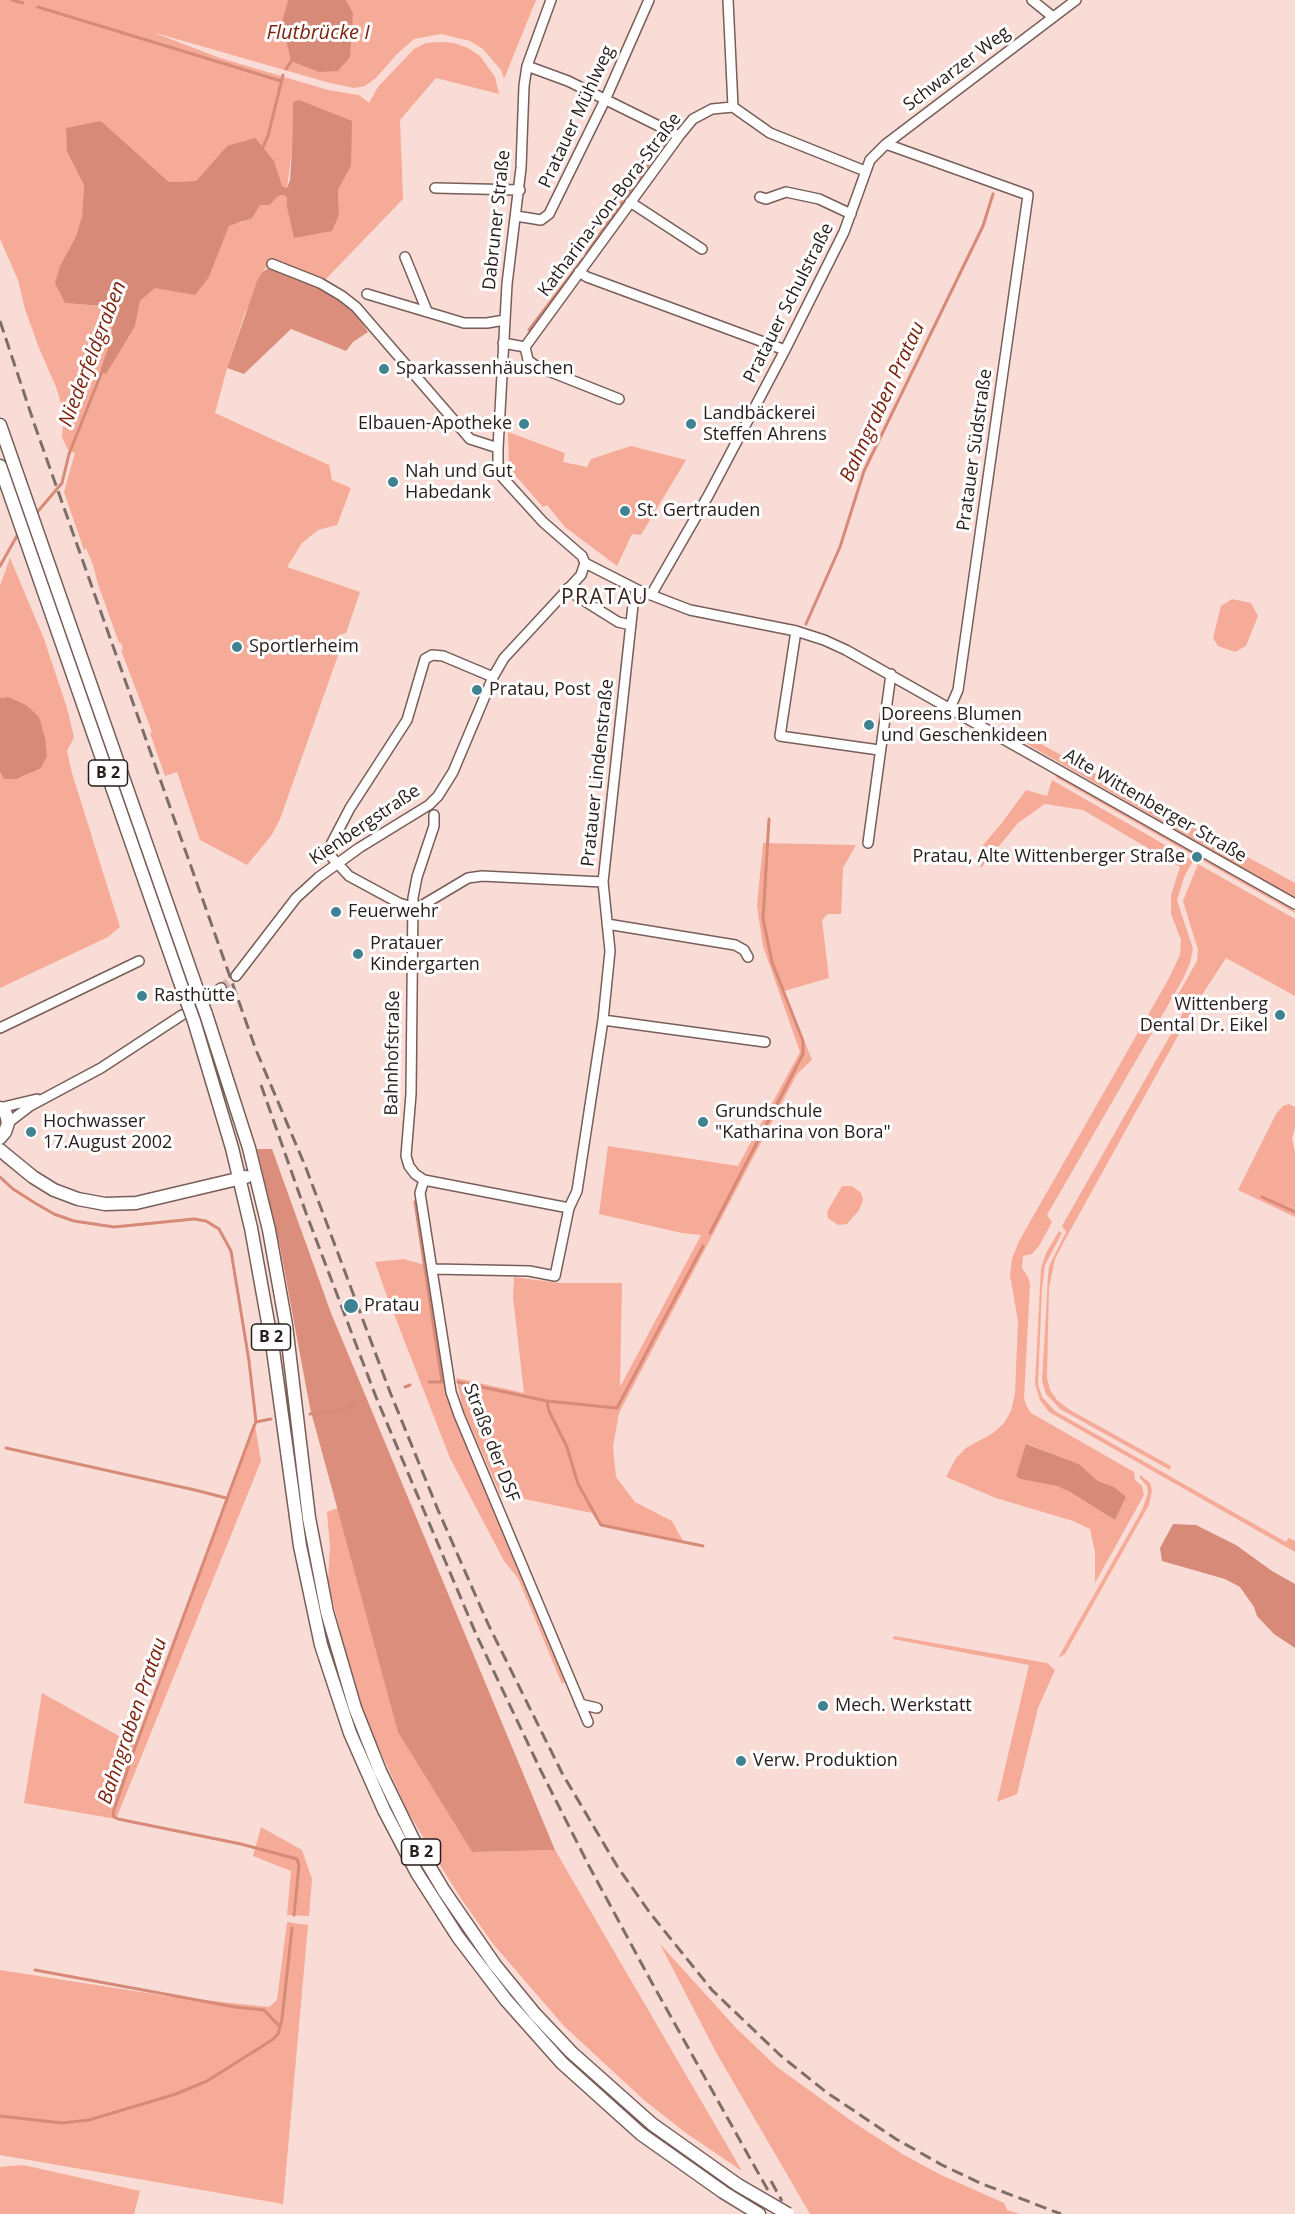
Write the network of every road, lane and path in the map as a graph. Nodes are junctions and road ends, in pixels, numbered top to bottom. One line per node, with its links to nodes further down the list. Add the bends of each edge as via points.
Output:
1 (551, 0): 7 (street, Dabruner Straße)
2 (649, 0): 8 (street, Pratauer Mühlweg)
3 (728, 0): 9 (street)
4 (1032, 0): 6 (street)
5 (1076, 0): 6 (street, Schwarzer Weg)
6 (1053, 17): 11 (street, Schwarzer Weg)
7 (528, 66): 8 (street); 14 (street, Dabruner Straße)
8 (605, 100): 10 (street); 18 (street, Pratauer Mühlweg, via 549,214 541,220)
9 (733, 107): 10 (street, Katharina-von-Bora-Straße, via 712,109 693,119); 12 (street, via 770,134)
10 (679, 136): 16 (street, Katharina-von-Bora-Straße)
11 (886, 144): 12 (street, Schwarzer Weg, via 875,153); 41 (street, Pratauer Südstraße, via 1028,195 958,690)
12 (865, 171): 17 (street, Pratauer Schulstraße)
13 (435, 188): 14 (street)
14 (520, 190): 18 (street, Dabruner Straße)
15 (760, 197): 17 (street, Pratauer Schulstraße, via 786,192 819,199)
16 (630, 202): 19 (street); 22 (street, Katharina-von-Bora-Straße)
17 (851, 214): 28 (street, Pratauer Schulstraße)
18 (516, 216): 25 (street, Dabruner Straße)
19 (702, 249)
20 (405, 257): 24 (street)
21 (272, 264): 31 (street, via 320,283 356,307 470,439)
22 (579, 272): 27 (street, Katharina-von-Bora-Straße); 28 (street)
23 (367, 294): 24 (street)
24 (428, 311): 25 (street, via 472,324)
25 (505, 320): 26 (street, Dabruner Straße)
26 (503, 343): 27 (street); 31 (street, Dabruner Straße)
27 (525, 346): 29 (street, via 528,360 536,366)
28 (785, 350): 36 (street, Pratauer Schulstraße)
29 (619, 399)
30 (0, 425): 54 (main road, B 2)
31 (498, 448): 33 (street, Alte Wittenberger Straße, via 498,467 503,478)
32 (0, 466): 65 (main road, B 2, bridge, via 194,1022)
33 (585, 563): 34 (street, via 581,575); 35 (street, Alte Wittenberger Straße)
34 (568, 588): 37 (street, via 618,622); 40 (street, via 509,651)
35 (638, 590): 36 (street, Alte Wittenberger Straße); 37 (street, Pratauer Lindenstraße)
36 (651, 595): 38 (street, Alte Wittenberger Straße, via 690,610)
37 (631, 626): 46 (street, Pratauer Lindenstraße)
38 (796, 631): 39 (street, Alte Wittenberger Straße, via 824,640); 42 (street, via 780,736)
39 (891, 674): 41 (street, Alte Wittenberger Straße); 42 (street)
40 (493, 677): 45 (street, Kienbergstraße, via 445,787 429,805); 45 (street, via 443,656 425,659 407,720 330,844 327,852)
41 (950, 708): 47 (street, Alte Wittenberger Straße)
42 (879, 750): 44 (street)
43 (434, 815): 48 (street, Bahnhofstraße)
44 (868, 843)
45 (337, 864): 48 (street, via 356,880); 52 (street, Kienbergstraße, via 296,898)
46 (603, 882): 48 (street, via 482,876 468,878 421,906); 49 (street, Pratauer Lindenstraße)
47 (1295, 904)
48 (412, 907): 66 (street, Bahnhofstraße, via 411,1094 406,1156 409,1166)
49 (608, 924): 50 (street, via 735,945); 56 (street, Pratauer Lindenstraße, via 610,951)
50 (748, 957)
51 (139, 961): 57 (street)
52 (236, 976)
53 (221, 988): 54 (street)
54 (205, 995): 64 (main road, B 2, bridge, via 206,1014)
55 (182, 1015): 59 (street)
56 (603, 1020): 58 (street); 67 (street, Pratauer Lindenstraße, via 577,1191)
57 (0, 1028)
58 (765, 1042)
59 (48, 1096): 60 (street); 61 (street)
60 (0, 1108): 61 (main road, via 6,1114)
61 (4, 1132): 63 (main road)
62 (0, 1150): 63 (main road)
63 (13, 1158): 65 (main road, via 54,1190 105,1204 136,1203)
64 (256, 1175): 65 (main road); 73 (main road, B 2, bridge, via 282,1298 309,1518 327,1612 371,1749 424,1859 495,1965 571,2052 652,2124 738,2185)
65 (239, 1179): 72 (main road, B 2, via 264,1297 300,1546 321,1645 344,1716 384,1810 417,1873 458,1936 526,2024 562,2063 641,2134)
66 (424, 1180): 67 (street); 68 (street, Straße der DSF, via 420,1193)
67 (569, 1208): 68 (street, Pratauer Lindenstraße, via 555,1276 529,1271)
68 (434, 1269): 69 (street, Straße der DSF, via 447,1369 459,1415)
69 (580, 1704): 70 (street); 71 (street, Straße der DSF)
70 (597, 1708)
71 (588, 1722)
72 (759, 2214)
73 (788, 2214)

